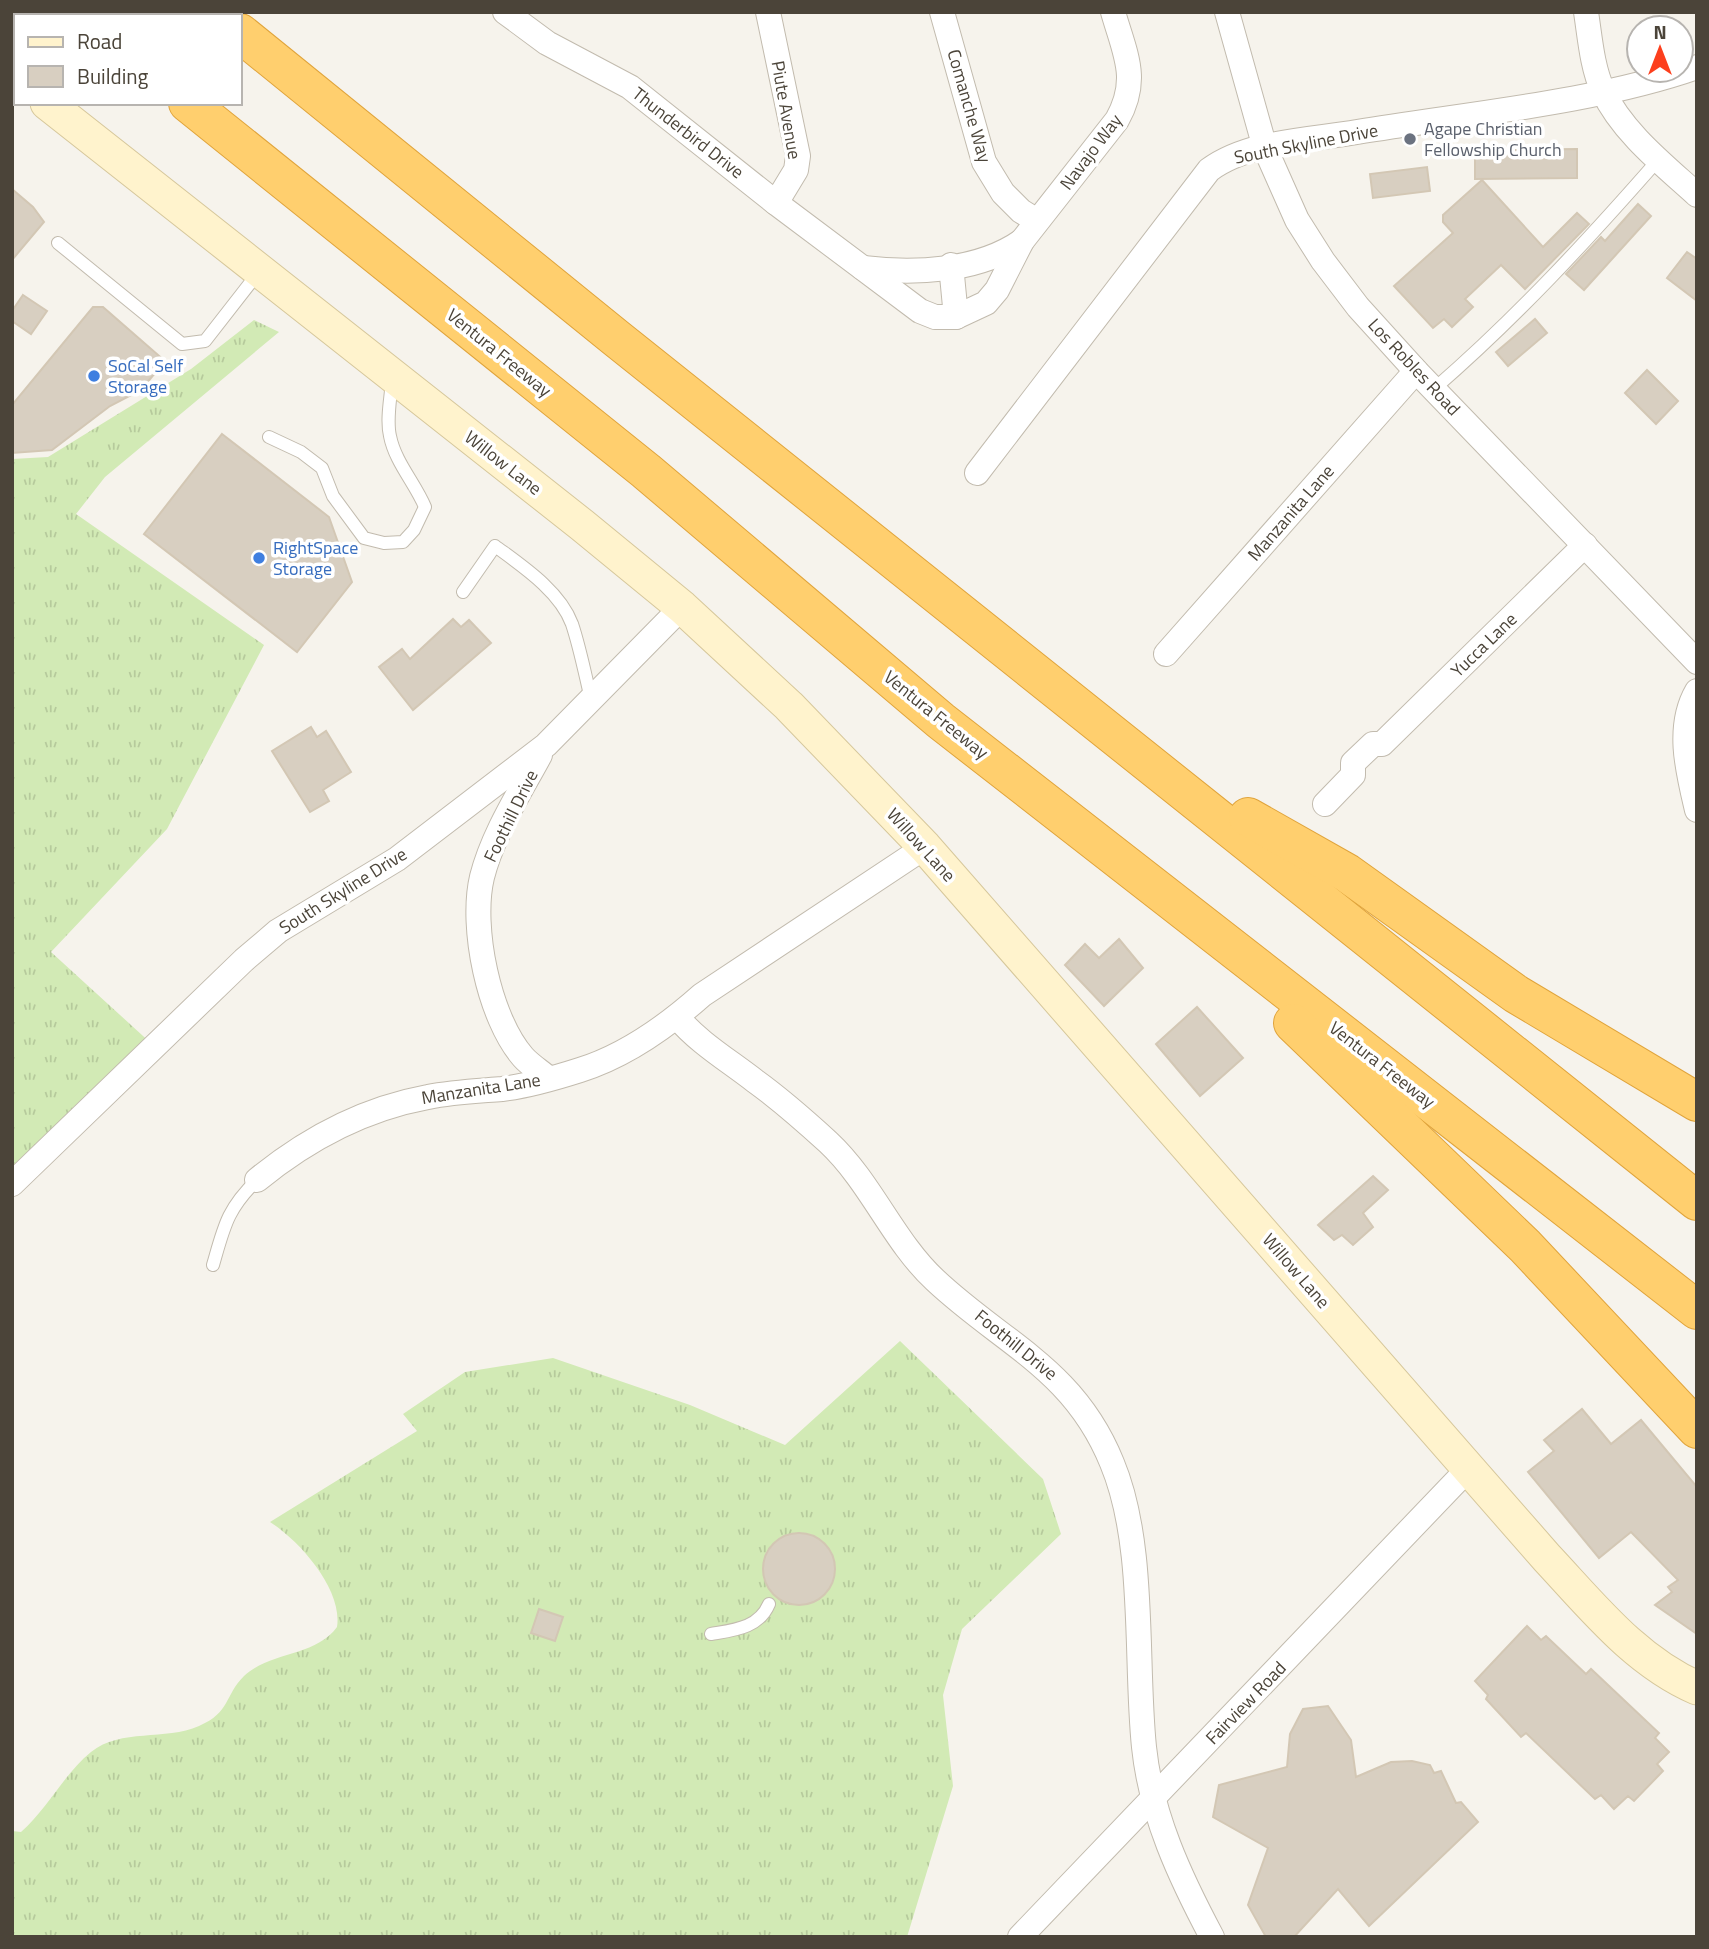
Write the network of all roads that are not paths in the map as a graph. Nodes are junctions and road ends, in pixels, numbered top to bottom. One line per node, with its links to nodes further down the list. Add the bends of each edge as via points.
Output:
1 (768, 12): 15 (street, Piute Avenue, via 798,156 796,170)
2 (942, 12): 16 (street, Comanche Way, via 984,162 1003,193)
3 (1113, 12): 16 (street, Navajo Way, via 1131,78 1128,100)
4 (1227, 12): 12 (street, Los Robles Road)
5 (1586, 12): 9 (street)
6 (507, 13): 15 (street, Thunderbird Drive, via 547,43 629,87)
7 (242, 35): 37 (highway)
8 (1697, 67): 9 (street, South Skyline Drive)
9 (1603, 92): 12 (street, South Skyline Drive); 13 (street)
10 (50, 105): 21 (street, Willow Lane)
11 (190, 105): 35 (highway, Ventura Freeway, via 646,471)
12 (1265, 148): 23 (street, Los Robles Road, via 1297,220 1323,261); 27 (street, South Skyline Drive, via 1222,160 1209,170)
13 (1658, 160): 14 (street); 25 (lane, via 1583,247 1493,338)
14 (1697, 195)
15 (776, 203): 20 (street, Thunderbird Drive)
16 (1037, 221): 17 (street, Navajo Way)
17 (1022, 241): 19 (street, Navajo Way, via 986,259); 22 (street, Navajo Way, via 997,290 976,309)
18 (58, 243): 21 (lane, via 182,344 205,341)
19 (951, 265): 20 (street, via 903,272); 22 (street)
20 (862, 268): 22 (street, Thunderbird Drive, via 920,311)
21 (260, 271): 24 (street, Willow Lane)
22 (956, 317)
23 (1416, 371): 25 (street, Los Robles Road); 31 (street, Manzanita Lane)
24 (392, 376): 26 (lane, via 389,435 425,507 403,542 363,538 333,496 323,468); 30 (street, Willow Lane)
25 (1434, 388): 28 (street, Los Robles Road)
26 (269, 437)
27 (977, 473)
28 (1585, 545): 32 (street, Los Robles Road); 38 (street, Yucca Lane, via 1382,744 1373,744 1353,763 1353,775)
29 (463, 592): 34 (lane, via 495,546 539,581 571,622)
30 (682, 607): 34 (street, South Skyline Drive); 40 (street, Willow Lane, via 789,705)
31 (1166, 654)
32 (1697, 662)
33 (1697, 691): 39 (street, via 1685,734)
34 (591, 699): 36 (street, South Skyline Drive)
35 (941, 721): 48 (highway, Ventura Freeway); 49 (highway, via 988,775 1287,1017 1525,1247)
36 (546, 746): 42 (street, Foothill Drive, via 492,848 480,905 485,967 498,1011 524,1058); 45 (street, South Skyline Drive, via 397,859 278,932 211,988 113,1090)
37 (1149, 761): 43 (highway, via 1347,873 1516,994); 46 (highway)
38 (1325, 804)
39 (1697, 810)
40 (925, 847): 41 (street, Manzanita Lane, via 702,995); 50 (street, Willow Lane)
41 (677, 1017): 42 (street, Manzanita Lane, via 621,1054); 54 (street, Foothill Drive, via 828,1142 854,1168 934,1280 1055,1375 1093,1426 1113,1464 1126,1517 1136,1588 1144,1749)
42 (548, 1078): 44 (street, Manzanita Lane, via 504,1089 426,1097 368,1114 311,1140)
43 (1697, 1102)
44 (257, 1180): 47 (lane, Manzanita Lane, via 227,1218)
45 (12, 1184)
46 (1697, 1202)
47 (213, 1265)
48 (1697, 1310)
49 (1697, 1429)
50 (1469, 1468): 53 (street, Willow Lane, via 1619,1636); 54 (street, Fairview Road)
51 (769, 1604): 52 (lane, via 765,1615 752,1625)
52 (710, 1634)
53 (1697, 1688)
54 (1155, 1799): 55 (street, Fairview Road); 56 (street, Foothill Drive, via 1167,1845)
55 (1020, 1937)
56 (1212, 1937)

